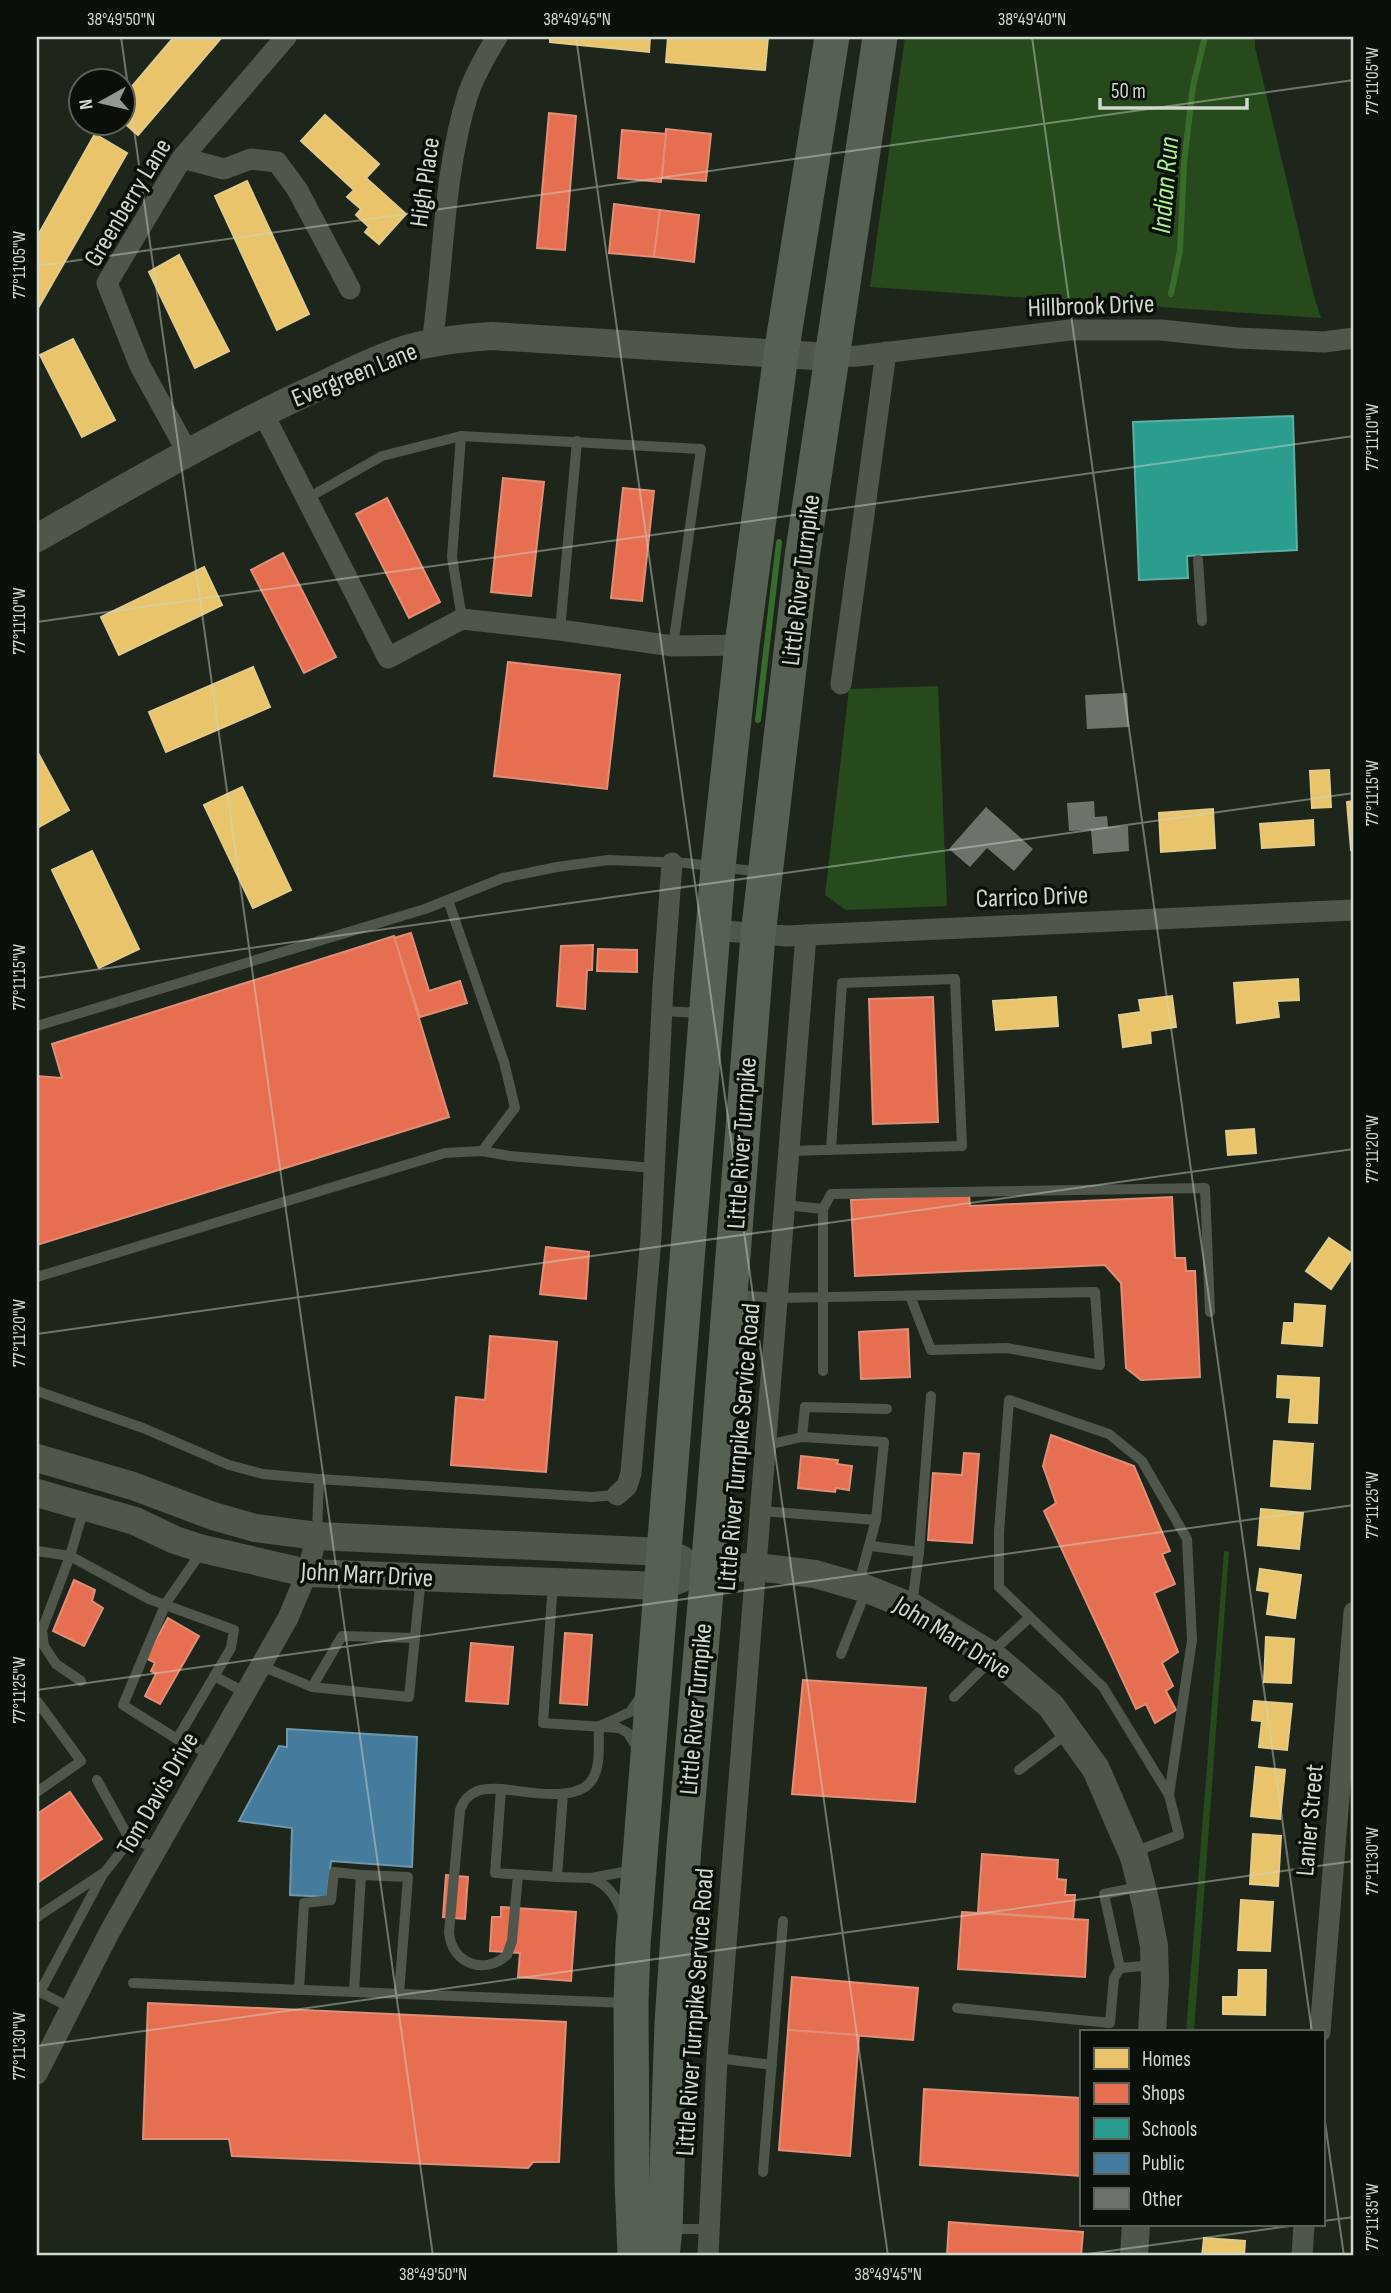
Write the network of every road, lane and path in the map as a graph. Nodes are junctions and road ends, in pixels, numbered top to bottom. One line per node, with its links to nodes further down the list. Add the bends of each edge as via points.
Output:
1 (286, 37): 5 (street, Greenberry Lane)
2 (497, 37): 8 (street, High Place, via 469,91 462,119 447,202)
3 (832, 37): 10 (main road, Little River Turnpike)
4 (880, 37): 11 (main road, Little River Turnpike)
5 (182, 158): 6 (street, via 223,169 251,159 277,162 297,189); 15 (street, Greenberry Lane, via 107,283 140,366)
6 (350, 289)
7 (1354, 338): 9 (street, Hillbrook Drive, via 1324,342 1103,329)
8 (432, 343): 10 (street, Evergreen Lane, via 492,336); 12 (street, Evergreen Lane, via 371,363)
9 (886, 352): 11 (street, Hillbrook Drive); 24 (street)
10 (782, 354): 11 (street, Evergreen Lane); 22 (main road, Little River Turnpike)
11 (830, 357): 27 (main road, Little River Turnpike)
12 (263, 413): 15 (street, Evergreen Lane); 16 (street)
13 (461, 436): 14 (lane); 16 (lane, via 382,456); 19 (lane, via 452,557)
14 (577, 441): 21 (lane); 23 (lane, via 701,449)
15 (188, 453): 17 (street, Evergreen Lane)
16 (306, 499): 19 (street, via 388,657)
17 (37, 538)
18 (1198, 560): 20 (lane)
19 (462, 620): 21 (street)
20 (1202, 621)
21 (560, 630): 23 (street)
22 (742, 645): 23 (street); 26 (main road, Little River Turnpike)
23 (673, 646)
24 (841, 684)
25 (672, 863): 26 (lane); 28 (lane, via 608,860 557,867 503,878); 33 (street)
26 (718, 867): 27 (lane); 30 (main road, Little River Turnpike)
27 (764, 873): 31 (main road, Little River Turnpike)
28 (448, 900): 35 (lane); 37 (lane, via 504,1062 515,1108)
29 (1354, 910): 32 (street, Carrico Drive)
30 (713, 930): 31 (street, Carrico Drive); 34 (main road, Little River Turnpike)
31 (758, 935): 32 (street, Carrico Drive); 44 (main road, Little River Turnpike)
32 (806, 935): 38 (street, Little River Turnpike Service Road)
33 (661, 1011): 34 (lane); 39 (street)
34 (706, 1014): 42 (main road, Little River Turnpike)
35 (37, 1026)
36 (831, 1150): 36 (lane, via 962,1146 956,979 842,983); 38 (lane)
37 (482, 1151): 39 (lane); 43 (lane, via 445,1153)
38 (789, 1151): 40 (street, Little River Turnpike Service Road)
39 (654, 1168): 42 (street)
40 (785, 1205): 41 (lane); 47 (street, Little River Turnpike Service Road)
41 (823, 1209): 46 (lane); 48 (lane, via 831,1194 1205,1188)
42 (670, 1239): 58 (street, via 631,1473); 66 (main road, Little River Turnpike)
43 (37, 1278)
44 (729, 1294): 47 (lane); 70 (main road, Little River Turnpike)
45 (910, 1296): 45 (lane, via 931,1350 1007,1348 1100,1365 1095,1293); 46 (lane)
46 (823, 1297): 47 (lane); 49 (lane)
47 (778, 1298): 54 (street, Little River Turnpike Service Road)
48 (1210, 1312)
49 (823, 1371)
50 (37, 1391): 56 (lane, via 143,1428 229,1465 263,1474)
51 (931, 1395): 67 (lane)
52 (887, 1409): 53 (lane, via 805,1407)
53 (802, 1437): 54 (lane); 61 (lane, via 884,1442)
54 (767, 1445): 60 (street, Little River Turnpike Service Road)
55 (37, 1458): 62 (street, John Marr Drive, via 255,1528)
56 (319, 1479): 58 (lane); 62 (lane)
57 (37, 1493): 59 (street, John Marr Drive)
58 (617, 1496)
59 (85, 1505): 64 (street, John Marr Drive); 68 (lane)
60 (761, 1511): 61 (lane); 69 (street, Little River Turnpike Service Road)
61 (876, 1520): 63 (lane)
62 (317, 1536): 66 (street, John Marr Drive); 71 (street, Tom Davis Drive)
63 (871, 1546): 67 (lane); 75 (lane)
64 (203, 1549): 71 (street, John Marr Drive); 76 (lane)
65 (37, 1552): 68 (lane)
66 (663, 1552): 70 (street, John Marr Drive); 74 (main road, Little River Turnpike)
67 (919, 1552): 77 (lane)
68 (70, 1556): 76 (lane, via 149,1599); 86 (lane, via 43,1630 44,1646 57,1664)
69 (756, 1567): 70 (street, John Marr Drive); 75 (street, John Marr Drive, via 815,1574); 128 (street, Little River Turnpike Service Road)
70 (707, 1569): 74 (street, John Marr Drive); 125 (main road, Little River Turnpike)
71 (307, 1573): 72 (street, John Marr Drive); 84 (street, Tom Davis Drive)
72 (421, 1577): 73 (street, John Marr Drive); 80 (lane)
73 (553, 1583): 74 (street, John Marr Drive); 91 (lane, via 542,1723)
74 (662, 1586): 83 (main road, Little River Turnpike)
75 (862, 1588): 77 (street, John Marr Drive); 81 (lane)
76 (166, 1603): 85 (lane, via 234,1630 231,1648); 93 (lane, via 123,1705)
77 (912, 1606): 82 (street, John Marr Drive)
78 (1354, 1612): 127 (street, Lanier Street)
79 (1030, 1617): 82 (lane); 101 (lane, via 1102,1687); 101 (lane, via 999,1587 1009,1400 1109,1434 1142,1461 1186,1538 1192,1640)
80 (415, 1638): 87 (lane, via 342,1636); 87 (lane, via 409,1697)
81 (841, 1654)
82 (992, 1656): 89 (lane); 92 (street, John Marr Drive, via 1051,1706)
83 (655, 1661): 91 (lane, via 637,1704 626,1715); 96 (main road, Little River Turnpike)
84 (261, 1665): 87 (lane); 88 (street, Tom Davis Drive)
85 (214, 1676): 88 (lane); 93 (lane)
86 (81, 1681)
87 (312, 1687)
88 (246, 1693): 94 (street, Tom Davis Drive)
89 (954, 1697)
90 (37, 1701): 99 (lane, via 81,1760)
91 (599, 1726): 96 (lane, via 628,1733); 100 (lane, via 595,1776 581,1790)
92 (1070, 1732): 95 (lane); 104 (street, John Marr Drive, via 1096,1769)
93 (177, 1739): 94 (lane)
94 (211, 1754): 103 (street, Tom Davis Drive)
95 (1019, 1770)
96 (646, 1773): 105 (main road, Little River Turnpike)
97 (97, 1780): 102 (lane)
98 (501, 1789): 100 (lane); 108 (lane, via 495,1873); 108 (lane, via 476,1791 464,1799 460,1810 449,1932 453,1951 462,1959 490,1964 507,1955)
99 (37, 1792)
100 (563, 1794): 109 (lane)
101 (1170, 1795): 104 (lane, via 1179,1835)
102 (130, 1840): 103 (lane); 106 (lane)
103 (158, 1847): 123 (street, Tom Davis Drive)
104 (1132, 1852): 111 (street, John Marr Drive)
105 (639, 1870): 110 (lane); 114 (main road, Little River Turnpike); 125 (main road, via 653,1881 659,1900)
106 (105, 1872): 112 (lane); 118 (lane)
107 (361, 1875): 119 (lane, via 334,1872 331,1900 304,1903); 120 (lane); 121 (lane, via 408,1877)
108 (518, 1875): 109 (lane)
109 (557, 1877): 110 (lane)
110 (591, 1878): 114 (lane, via 614,1896)
111 (1142, 1886): 115 (street, John Marr Drive); 116 (lane, via 1104,1894)
112 (37, 1917)
113 (783, 1921): 129 (lane)
114 (634, 1945): 122 (main road, Little River Turnpike)
115 (1154, 1965): 116 (lane); 126 (street, John Marr Drive)
116 (1120, 1968): 124 (lane, via 1114,1978 1110,2023)
117 (133, 1983): 119 (lane)
118 (38, 1990): 123 (lane)
119 (299, 1990): 120 (lane)
120 (354, 1992): 121 (lane)
121 (399, 1994): 122 (lane)
122 (631, 2003): 136 (main road, Little River Turnpike)
123 (71, 2008): 130 (street, Tom Davis Drive)
124 (957, 2008)
125 (672, 2023): 135 (main road, Little River Turnpike)
126 (1152, 2030)
127 (1320, 2030)
128 (718, 2058): 129 (lane); 134 (street, Little River Turnpike Service Road)
129 (772, 2065): 131 (lane)
130 (37, 2074)
131 (763, 2172)
132 (1136, 2226): 138 (street)
133 (1304, 2226): 139 (street)
134 (709, 2229): 135 (lane); 137 (street, Little River Turnpike Service Road)
135 (664, 2243)
136 (635, 2256)
137 (708, 2256)
138 (1134, 2256)
139 (1302, 2256)

